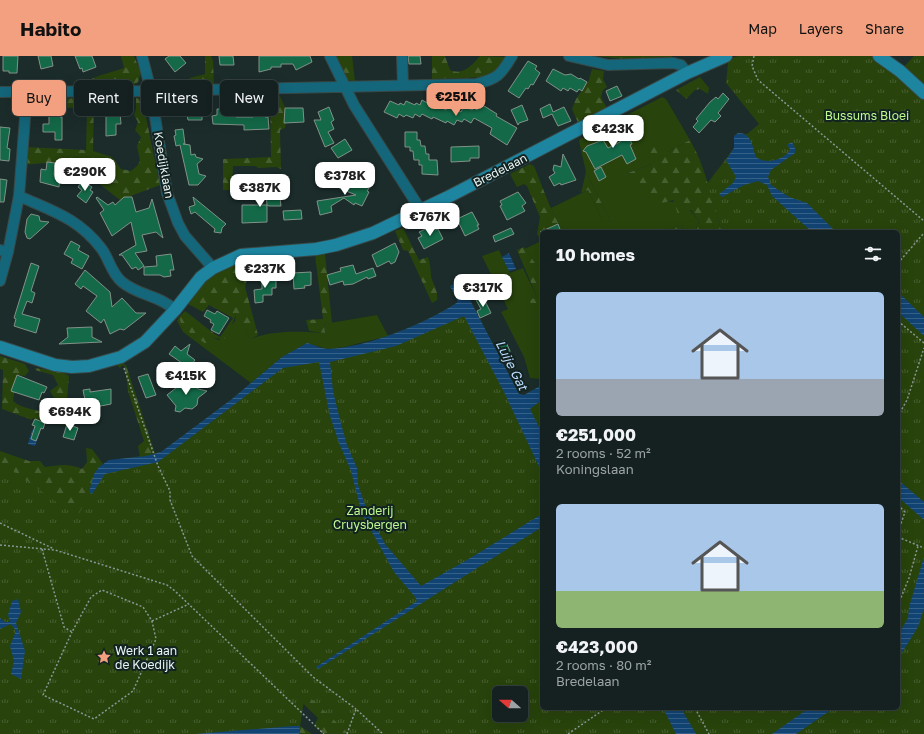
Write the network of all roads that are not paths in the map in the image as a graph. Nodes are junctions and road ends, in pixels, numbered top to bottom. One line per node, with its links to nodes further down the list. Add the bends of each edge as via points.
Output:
1 (142, 56): 9 (street, Koedijklaan)
2 (330, 56): 11 (street)
3 (402, 56): 10 (street)
4 (512, 56): 10 (street, via 502,73 493,80 476,84)
5 (569, 56): 8 (street, via 608,65 673,63 681,65)
6 (726, 56): 8 (main road, Bredelaan)
7 (879, 56): 17 (main road)
8 (687, 73): 21 (main road, Bredelaan, via 448,197)
9 (148, 80)
10 (403, 85): 11 (street)
11 (344, 87): 12 (street); 21 (street)
12 (212, 90)
13 (141, 91): 16 (street)
14 (0, 92): 15 (street)
15 (12, 92)
16 (66, 92)
17 (924, 93)
18 (25, 116): 20 (street)
19 (155, 116): 23 (street, Koedijklaan, via 167,193 178,223 185,236)
20 (19, 196): 22 (street); 25 (street, via 69,218 87,231 120,280 134,291 166,302)
21 (420, 209): 23 (main road, Bredelaan, via 373,233 336,246 241,255)
22 (4, 251): 24 (street)
23 (213, 268): 25 (main road, via 201,277)
24 (0, 280)
25 (175, 310): 26 (main road, via 145,342 121,357 88,366 55,364)
26 (0, 346)

